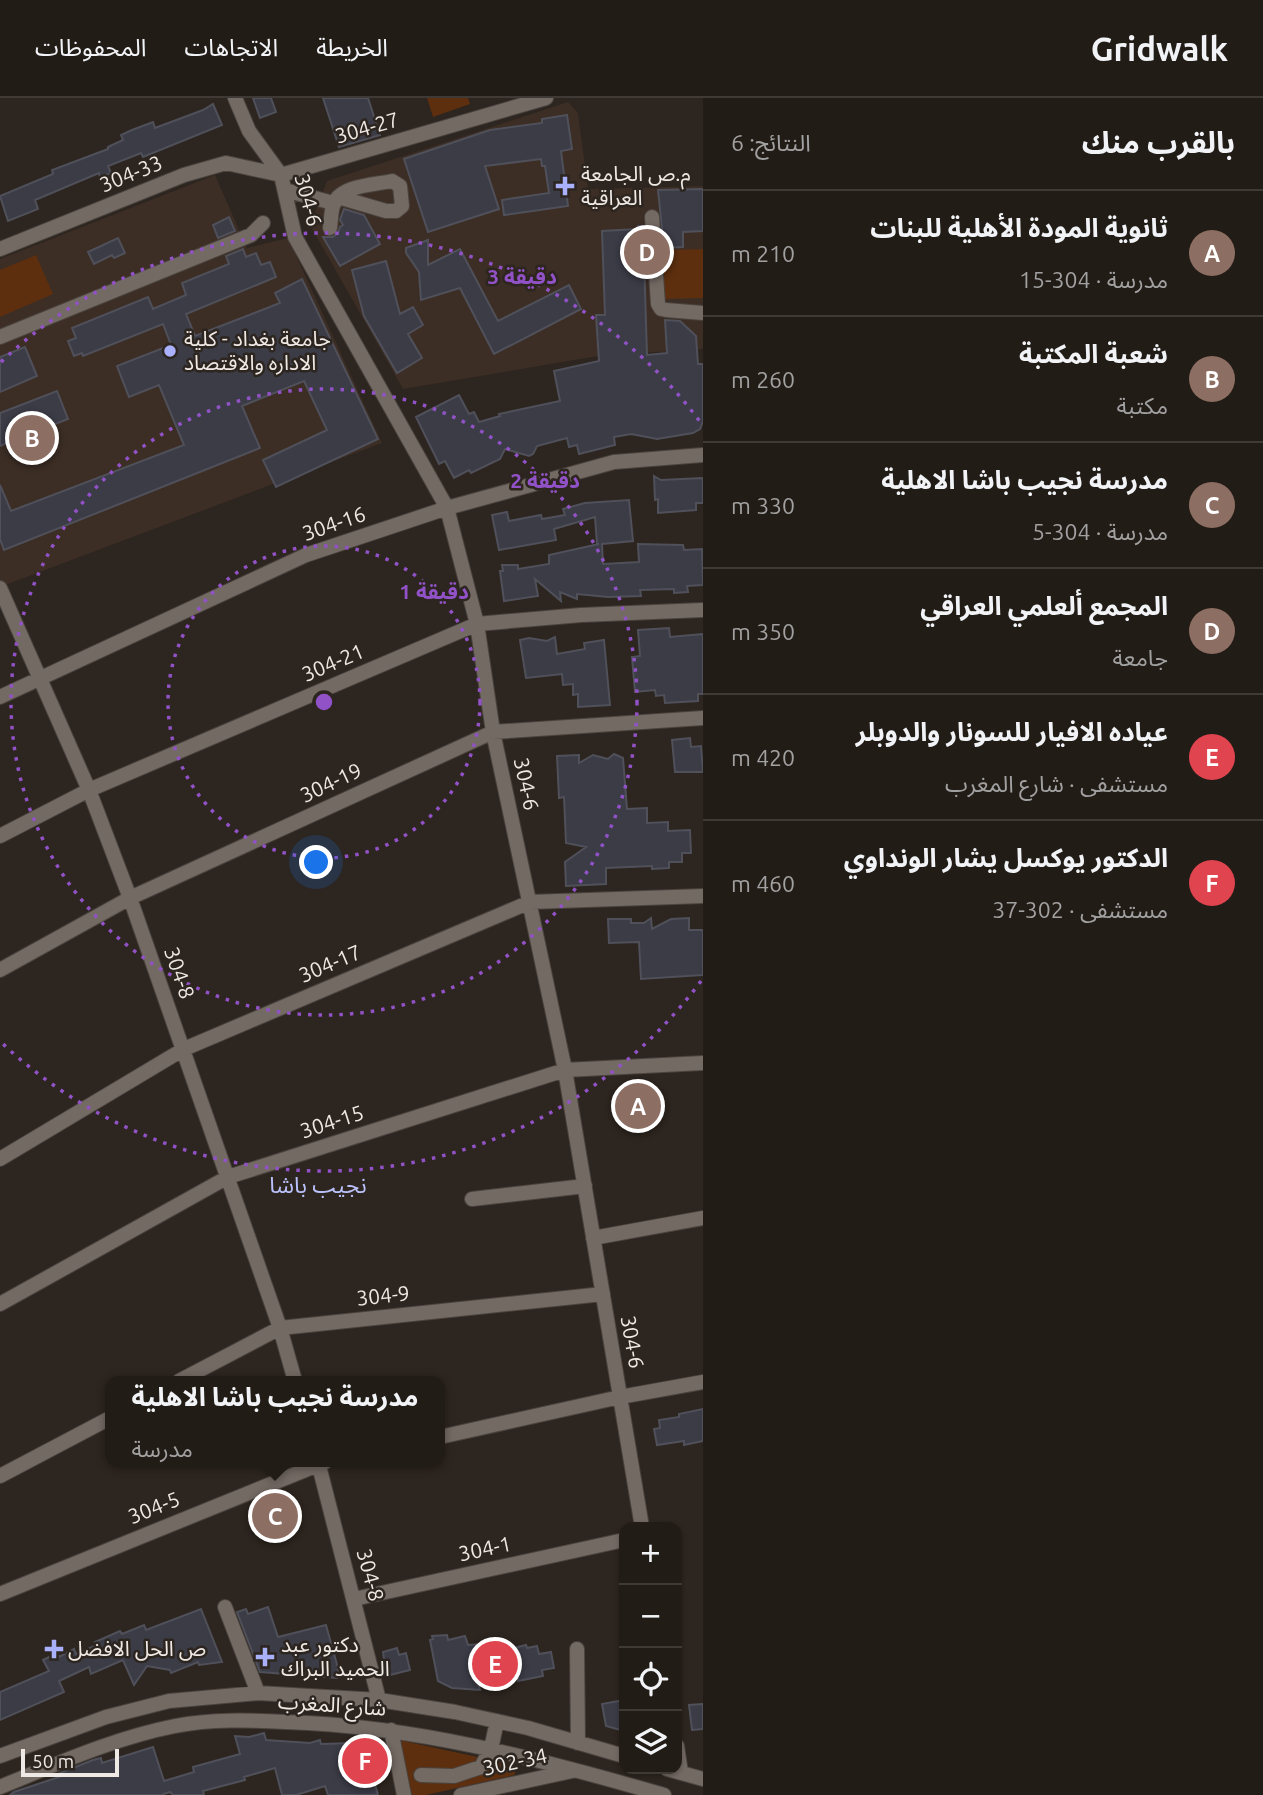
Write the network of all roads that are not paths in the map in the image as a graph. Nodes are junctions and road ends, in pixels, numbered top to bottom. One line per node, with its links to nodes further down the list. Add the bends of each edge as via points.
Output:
1 (235, 98): 3 (street, 304-6, via 249,131)
2 (546, 98): 3 (street, 304-27)
3 (281, 175): 4 (street, 304-6); 8 (street, 304-33, via 226,163)
4 (285, 190): 7 (street, via 336,200); 12 (street, 304-6, via 295,237)
5 (652, 217): 9 (street, via 658,304 666,310)
6 (263, 223): 10 (street, via 251,235)
7 (330, 228)
8 (0, 249)
9 (703, 313)
10 (0, 337)
11 (703, 455): 12 (street, 304-16, via 614,461)
12 (447, 508): 15 (street, 304-6); 16 (street, 304-16, via 306,555)
13 (0, 587): 16 (street, 304-8)
14 (703, 610): 15 (street, 304-21)
15 (477, 624): 19 (street, 304-6); 20 (street, 304-21)
16 (40, 676): 17 (street, 304-16); 20 (street, 304-8)
17 (0, 697)
18 (703, 718): 19 (street, 304-19)
19 (493, 733): 23 (street, 304-19); 24 (street, 304-6)
20 (89, 790): 21 (street, 304-21); 23 (street, 304-8)
21 (0, 836)
22 (703, 896): 24 (street, 304-17)
23 (130, 898): 25 (street, 304-19); 26 (street, 304-8)
24 (530, 902): 26 (street, 304-17); 28 (street, 304-6)
25 (0, 970)
26 (184, 1049): 29 (street, 304-17); 30 (street, 304-8)
27 (703, 1063): 28 (street, 304-15)
28 (565, 1070): 30 (street, 304-15); 31 (street, 304-6)
29 (0, 1158)
30 (228, 1177): 36 (street, 304-15); 37 (street, 304-8)
31 (585, 1186): 32 (street); 34 (street, 304-6)
32 (472, 1199)
33 (703, 1218): 34 (street)
34 (593, 1238): 35 (street, 304-6)
35 (603, 1294): 37 (street, 304-9); 41 (street, 304-6)
36 (0, 1304)
37 (280, 1328): 38 (street, 304-9); 39 (street, 304-8)
38 (189, 1376)
39 (294, 1376)
40 (703, 1382): 41 (street)
41 (620, 1397): 43 (street); 47 (street, 304-6)
42 (105, 1421): 46 (street)
43 (445, 1436)
44 (308, 1467): 49 (street, 304-5)
45 (321, 1467): 50 (street, 304-8)
46 (0, 1476)
47 (641, 1522)
48 (619, 1541): 50 (street, 304-1)
49 (0, 1594)
50 (354, 1599): 54 (street, 304-8)
51 (225, 1607): 53 (street)
52 (576, 1649): 57 (street)
53 (258, 1693): 54 (street, شارع المغرب); 60 (street, شارع المغرب, via 144,1707)
54 (379, 1700): 55 (street, شارع المغرب)
55 (497, 1721): 57 (street, شارع المغرب); 58 (street)
56 (391, 1730): 58 (street, شارع المغرب); 65 (street, شارع المغرب, via 239,1720 176,1726 116,1741); 66 (street)
57 (578, 1743): 59 (street, شارع المغرب)
58 (491, 1749): 61 (street, شارع المغرب); 63 (street, via 481,1767 468,1772)
59 (619, 1755)
60 (0, 1756)
61 (577, 1770): 67 (street, 302-34); 68 (street, شارع المغرب)
62 (682, 1773): 64 (street)
63 (421, 1775)
64 (703, 1779)
65 (0, 1787)
66 (404, 1795)
67 (461, 1795)
68 (664, 1795)

